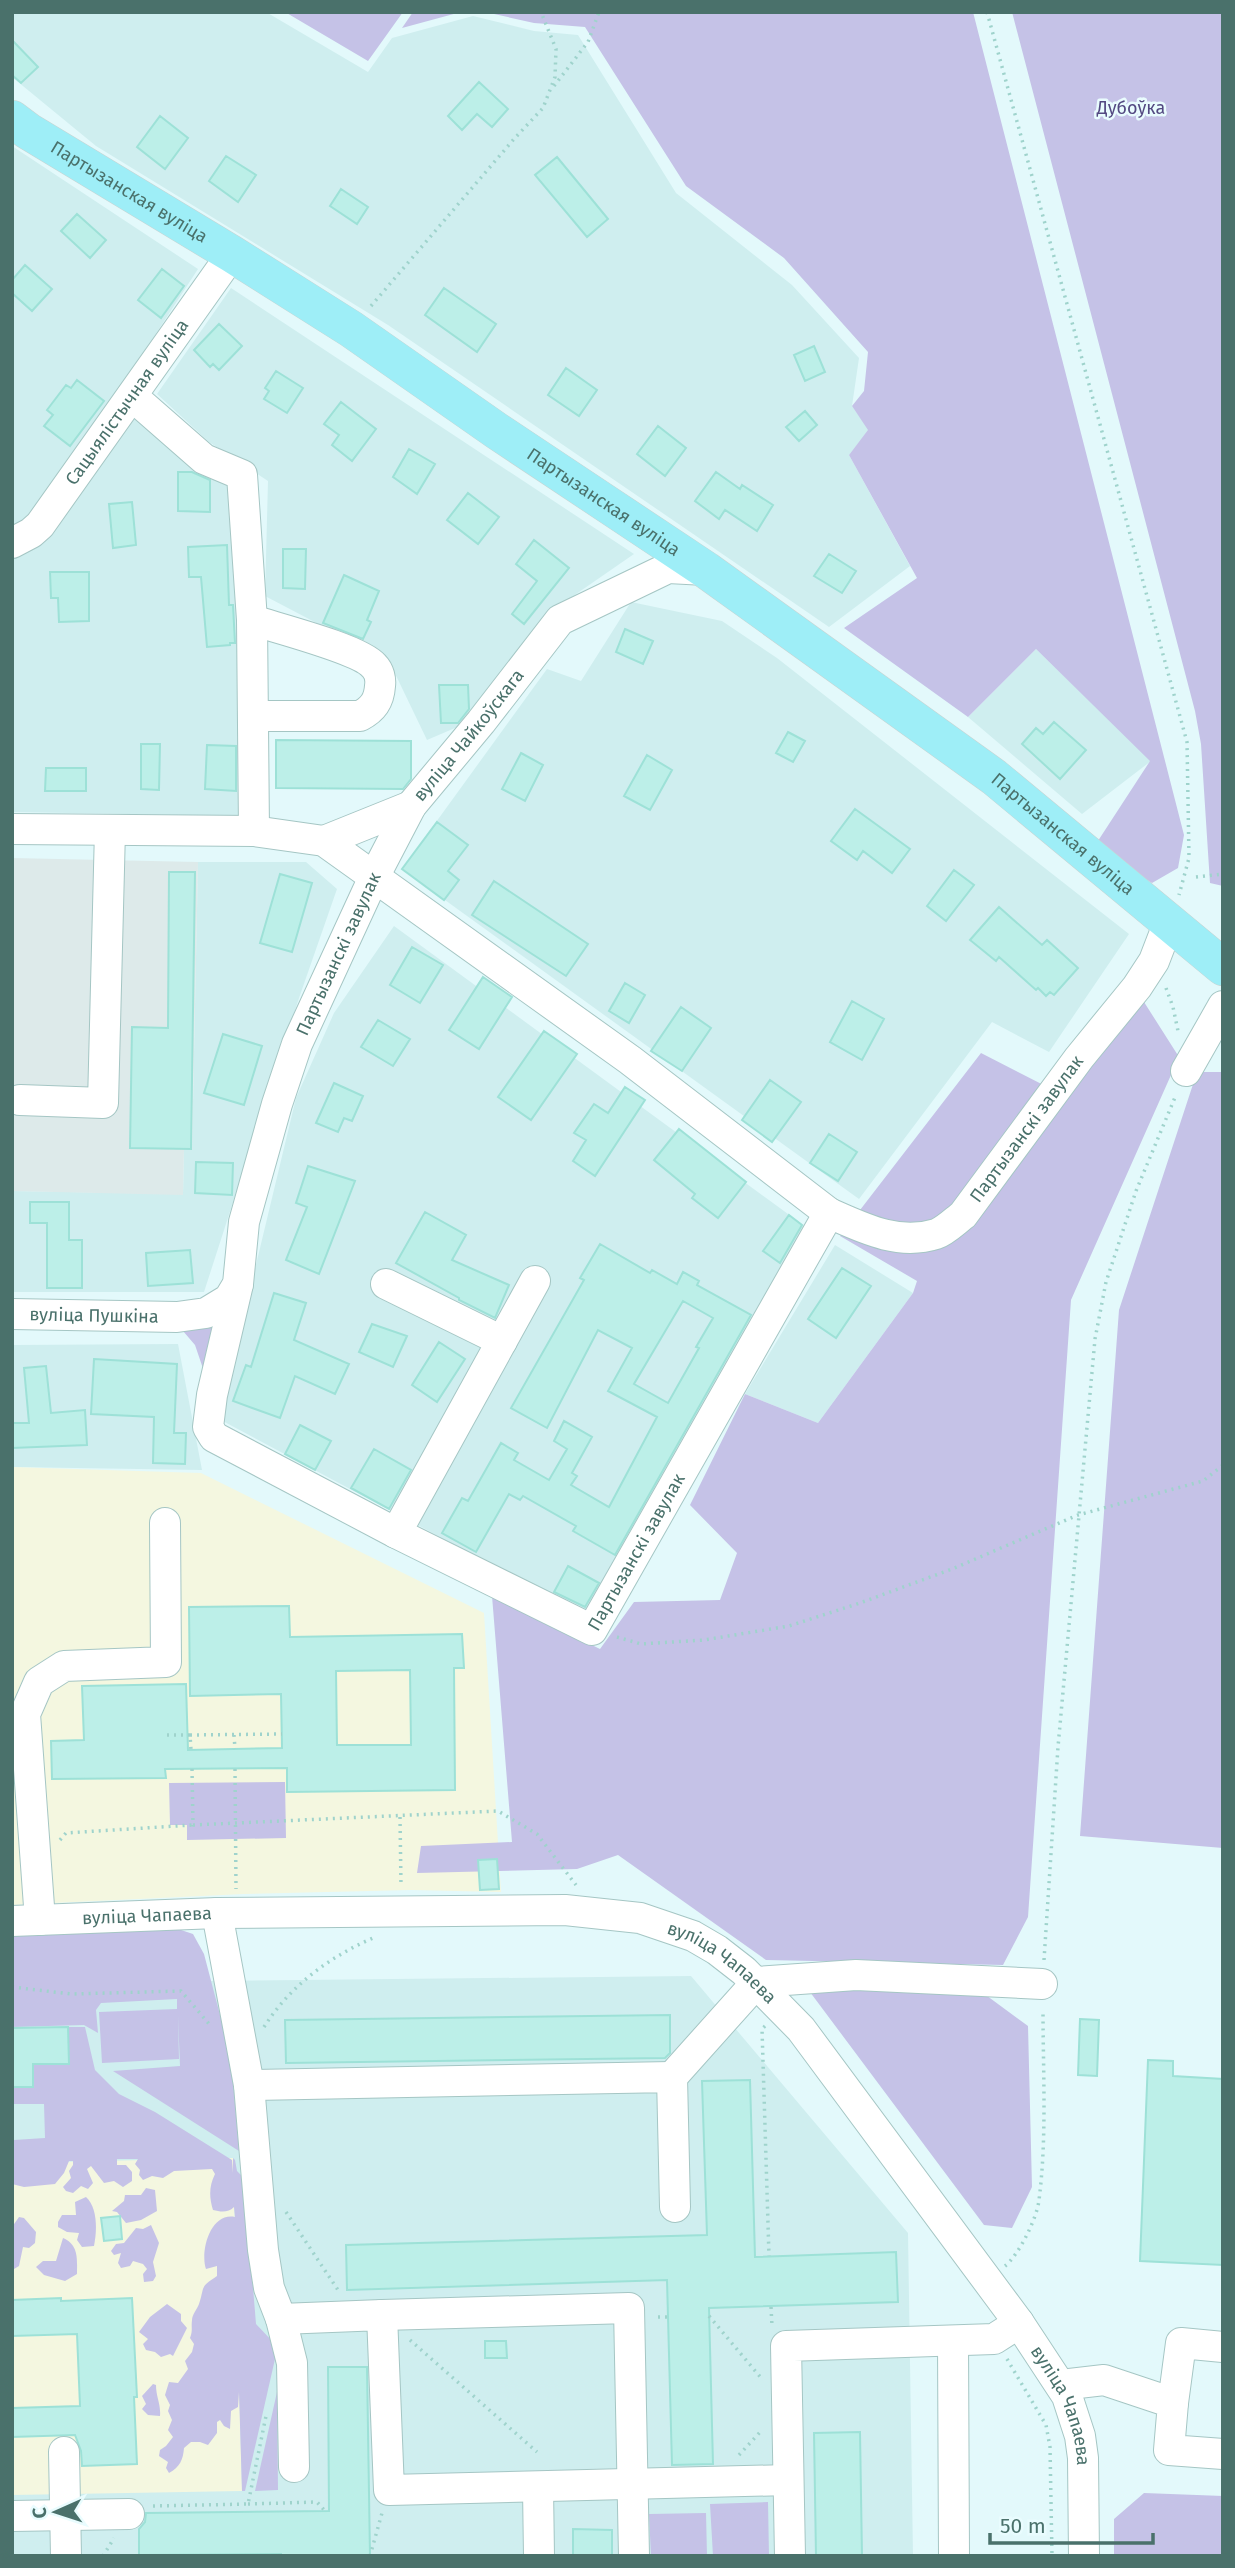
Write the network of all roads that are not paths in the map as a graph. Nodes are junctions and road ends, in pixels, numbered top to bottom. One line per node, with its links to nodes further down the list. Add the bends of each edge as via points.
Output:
1 (12, 119): 2 (main road, Партызанская вуліца)
2 (232, 254): 3 (street, Сацыялістычная вуліца); 5 (main road, Партызанская вуліца, via 351,329)
3 (132, 396): 4 (street, Сацыялістычная вуліца, via 40,524); 6 (street, via 204,459 242,475)
4 (12, 543)
5 (706, 570): 8 (street, вуліца Чайкоўскага, via 668,568 560,620); 14 (main road, Партызанская вуліца, via 994,777)
6 (252, 620): 7 (street); 7 (street, via 367,659 381,681 379,697 360,716)
7 (253, 716): 11 (street)
8 (411, 806): 12 (street); 13 (street, вуліца Чайкоўскага)
9 (12, 829): 10 (street)
10 (110, 830): 11 (street); 18 (street, via 103,1103)
11 (254, 831): 12 (street)
12 (324, 841): 13 (street)
13 (374, 877): 19 (street, Партызанскі завулак, via 630,1060); 21 (street, Партызанскі завулак, via 298,1044 277,1104 244,1222)
14 (1170, 922): 15 (main road, Партызанская вуліца); 19 (street, Партызанскі завулак, via 1137,987 963,1215 938,1234 900,1239)
15 (1223, 967)
16 (1223, 1006): 17 (street)
17 (1186, 1071)
18 (20, 1100)
19 (830, 1213): 28 (street, Партызанскі завулак, via 592,1630)
20 (535, 1281): 25 (street)
21 (237, 1284): 24 (street, via 213,1311); 26 (street, Партызанскі завулак)
22 (386, 1284): 25 (street)
23 (12, 1314): 24 (street, вуліца Пушкіна)
24 (177, 1317): 26 (street)
25 (502, 1341): 28 (street)
26 (221, 1356): 28 (street, Партызанскі завулак, via 208,1427 214,1437)
27 (165, 1523): 30 (street, via 166,1662 64,1666 39,1682 25,1713)
28 (396, 1533)
29 (226, 1907): 30 (street, вуліца Чапаева); 31 (street, вуліца Чапаева, via 565,1910 640,1918 693,1937); 34 (street)
30 (26, 1921)
31 (757, 1982): 32 (street, via 856,1975); 33 (street); 38 (street, вуліца Чапаева, via 801,2029)
32 (1042, 1984)
33 (672, 2077): 34 (street); 35 (street)
34 (249, 2085): 37 (street, via 263,2249 269,2288)
35 (674, 2207)
36 (382, 2315): 37 (street); 47 (street, via 629,2308); 48 (street, via 389,2490)
37 (281, 2319): 45 (street, via 292,2363)
38 (1019, 2323): 39 (street, via 994,2339); 41 (street, вуліца Чапаева)
39 (953, 2341): 46 (street, via 786,2346); 56 (street)
40 (1223, 2347): 42 (street, via 1181,2343)
41 (1061, 2385): 42 (street, via 1104,2381); 57 (street, вуліца Чапаева, via 1075,2417 1083,2458)
42 (1173, 2403): 44 (street, via 1169,2450)
43 (64, 2452): 50 (street)
44 (1223, 2454)
45 (295, 2467)
46 (788, 2480): 47 (street); 55 (street)
47 (632, 2483): 48 (street); 54 (street)
48 (538, 2488): 53 (street)
49 (138, 2510): 50 (street)
50 (66, 2515): 51 (street); 52 (street)
51 (12, 2516)
52 (65, 2556)
53 (539, 2556)
54 (634, 2556)
55 (790, 2556)
56 (954, 2556)
57 (1084, 2556)

